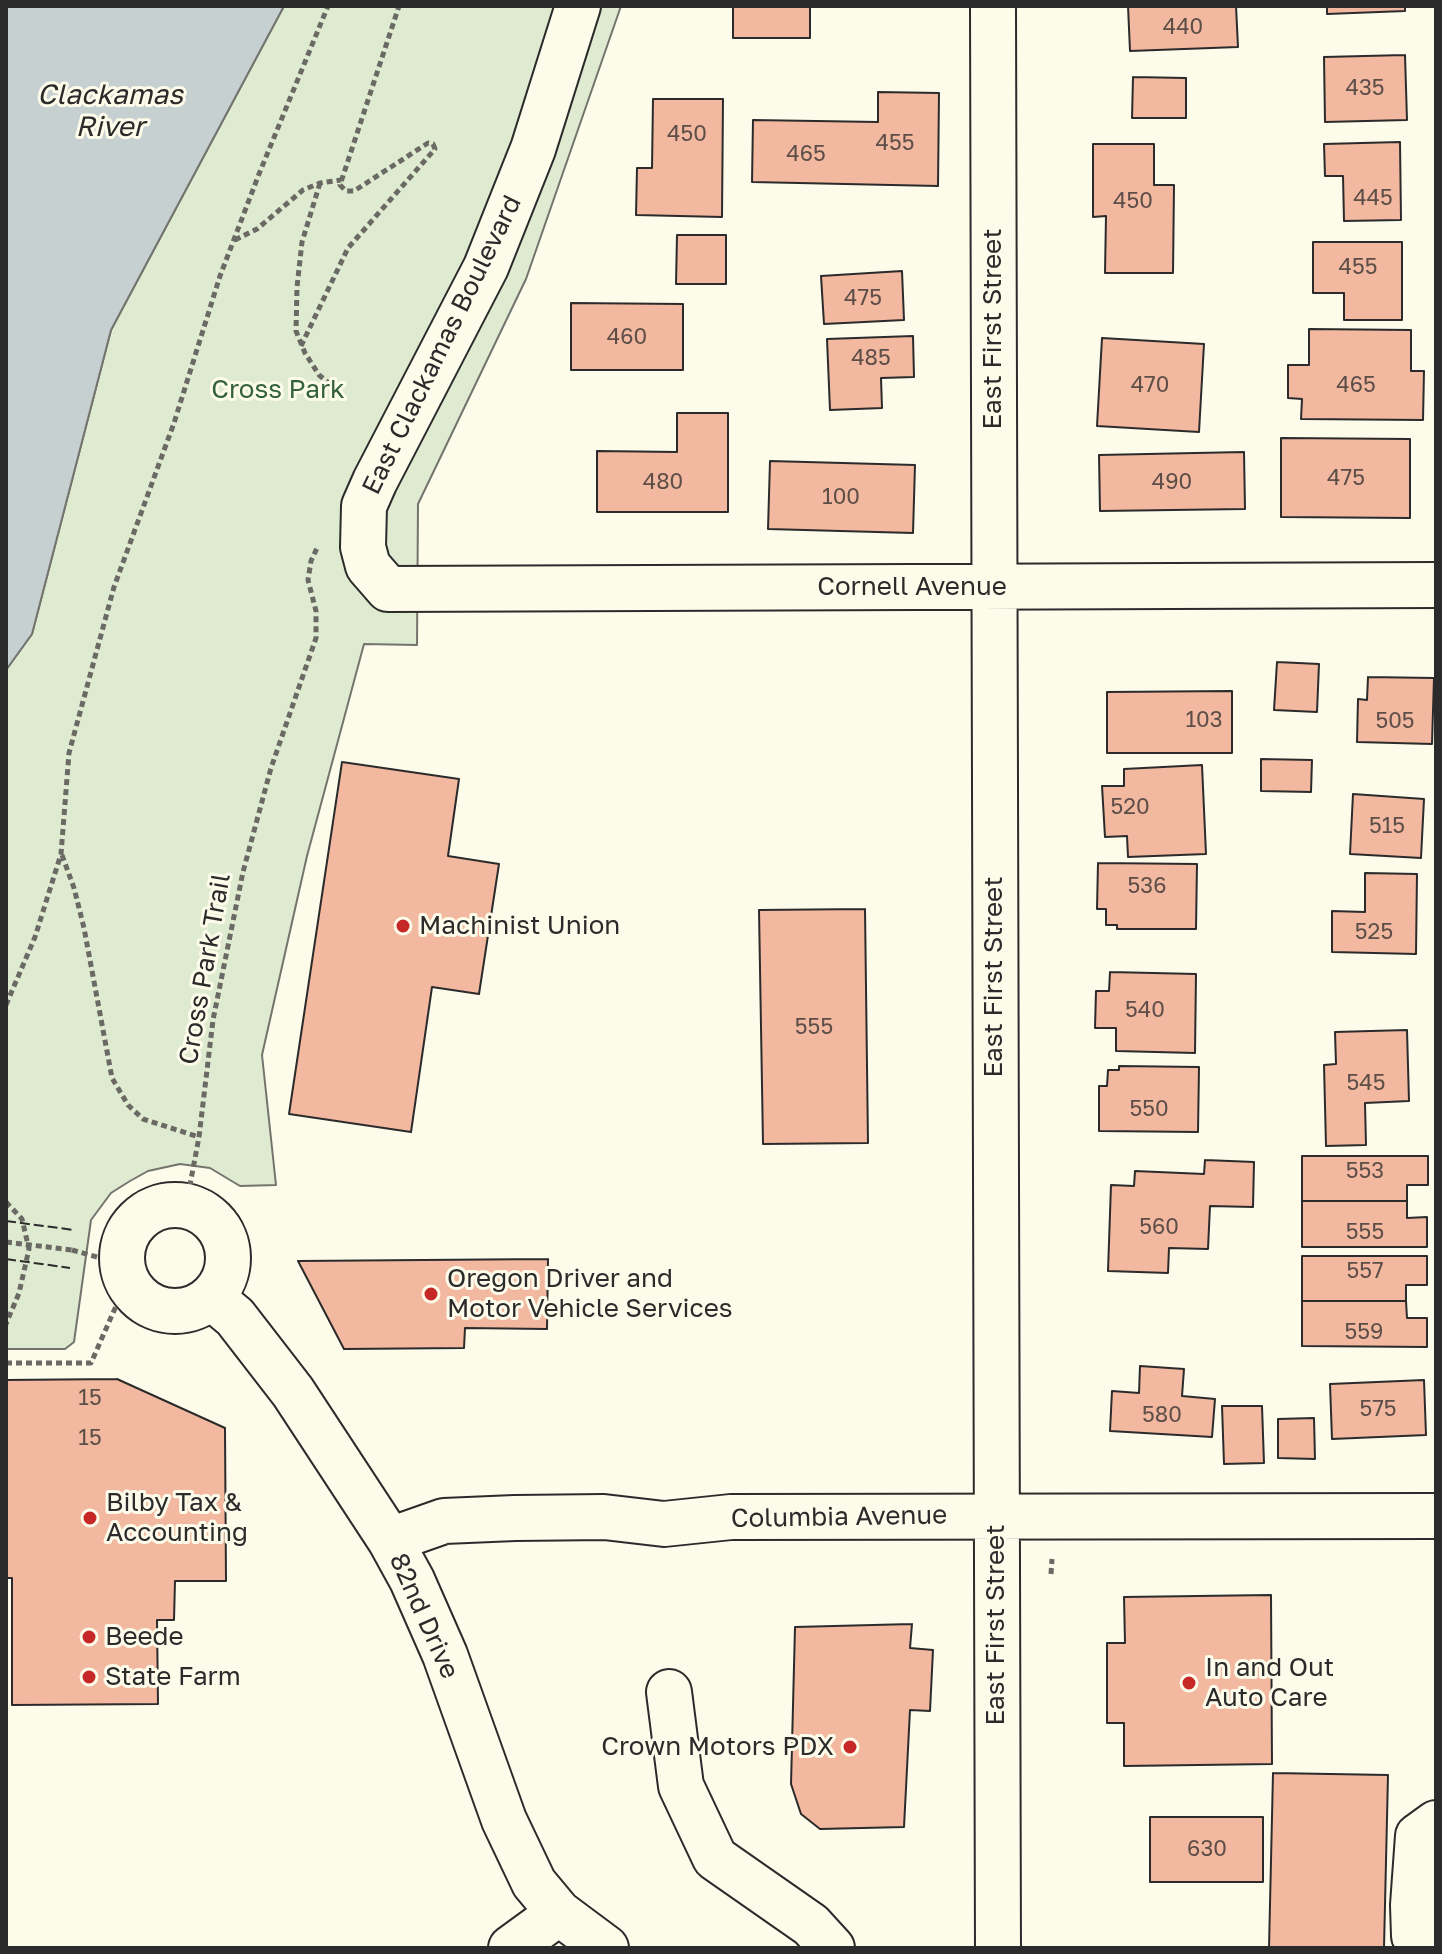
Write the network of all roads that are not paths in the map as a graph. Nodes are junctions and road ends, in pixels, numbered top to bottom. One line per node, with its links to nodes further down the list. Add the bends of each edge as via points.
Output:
1 (578, 6): 5 (street, East Clackamas Boulevard, via 533,149 486,267 364,506 368,566)
2 (993, 6): 4 (street, East First Street)
3 (1436, 585): 4 (street, Cornell Avenue)
4 (993, 587): 5 (street, Cornell Avenue); 7 (street, East First Street)
5 (388, 589)
6 (211, 1297): 6 (street, via 225,1276 228,1257 210,1218 186,1206 159,1208 134,1224 110,1265 137,1296 170,1311 187,1310); 9 (street, 82nd Drive, via 235,1317 293,1392)
7 (996, 1516): 8 (street, Columbia Avenue); 9 (street, Columbia Avenue, via 731,1517 664,1524 604,1517 515,1518 444,1521); 17 (street, East First Street)
8 (1436, 1516)
9 (390, 1540): 12 (street, 82nd Drive, via 445,1655 515,1848)
10 (669, 1692): 16 (street, via 681,1786 715,1858 811,1925)
11 (1436, 1823): 13 (street, via 1418,1836 1413,1905 1414,1936)
12 (559, 1913): 14 (street); 15 (street, 82nd Drive)
13 (1436, 1947)
14 (511, 1948)
15 (606, 1948)
16 (832, 1948)
17 (998, 1948)

